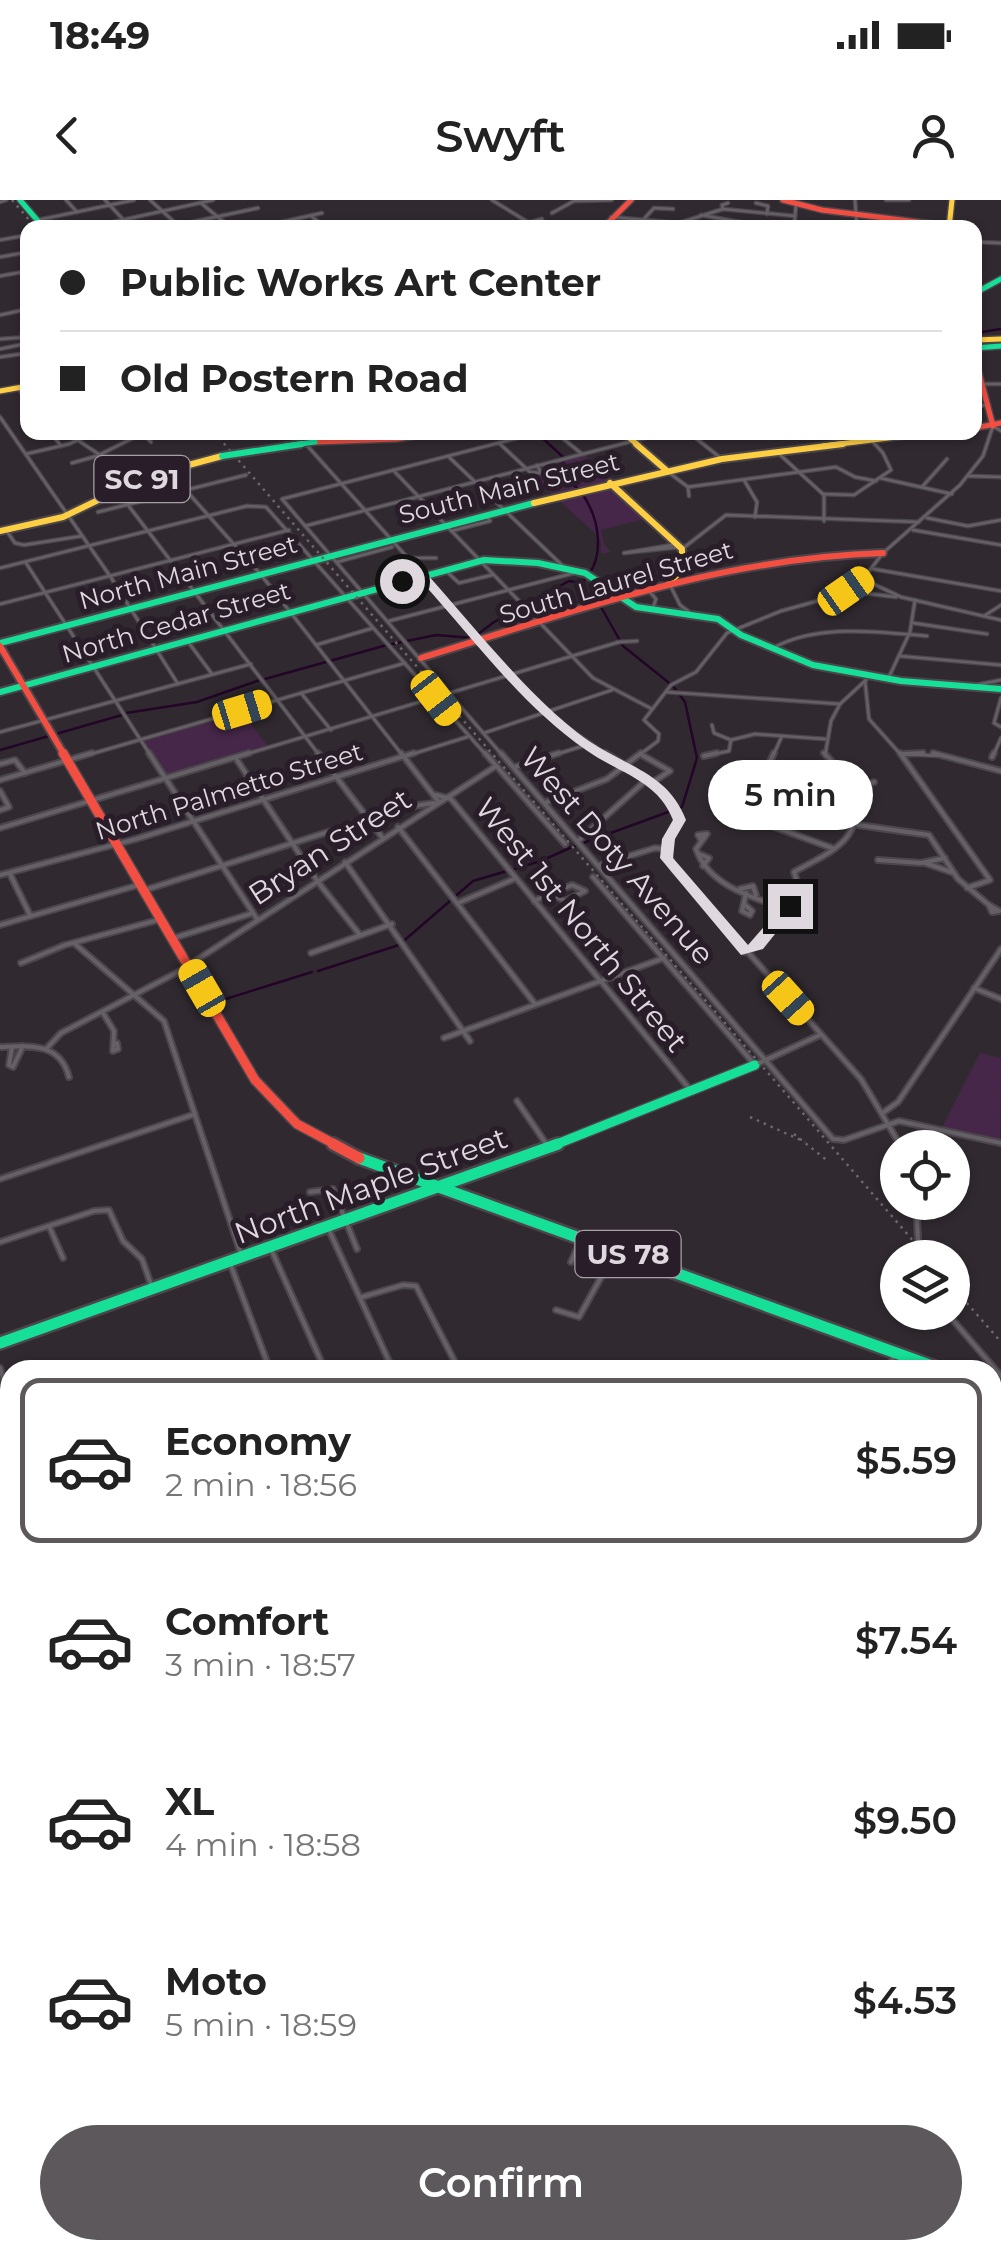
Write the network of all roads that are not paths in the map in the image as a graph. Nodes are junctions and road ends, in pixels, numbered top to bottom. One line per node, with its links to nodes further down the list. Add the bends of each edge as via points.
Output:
1 (20, 200): 33 (main road)
2 (66, 200): 23 (street)
3 (105, 200): 17 (street)
4 (134, 200): 17 (street)
5 (150, 200): 22 (street)
6 (213, 200): 14 (street)
7 (492, 200): 41 (street)
8 (612, 200): 24 (street, via 574,201)
9 (631, 200): 30 (main road)
10 (782, 200): 21 (main road)
11 (855, 200): 27 (street)
12 (886, 200): 13 (street)
13 (908, 200)
14 (201, 202): 22 (street); 31 (street)
15 (728, 203): 20 (street)
16 (756, 203): 26 (street)
17 (108, 206): 23 (street); 35 (street)
18 (258, 208): 31 (street)
19 (673, 209): 44 (street, via 654,208)
20 (723, 209): 26 (street); 28 (street)
21 (795, 210): 26 (street); 27 (main road); 47 (street)
22 (162, 211): 35 (street); 36 (street)
23 (78, 212): 34 (street)
24 (552, 213)
25 (322, 214): 29 (street)
26 (767, 214)
27 (857, 214): 48 (street); 49 (main road)
28 (701, 215): 45 (street); 46 (street)
29 (311, 216): 39 (street); 40 (street)
30 (611, 216): 43 (main road); 44 (street)
31 (218, 217): 37 (street); 38 (street)
32 (542, 219): 42 (street)
33 (38, 220)
34 (53, 220)
35 (123, 220)
36 (173, 220)
37 (205, 220)
38 (222, 220)
39 (290, 220)
40 (316, 220)
41 (523, 220)
42 (537, 220)
43 (608, 220)
44 (644, 220)
45 (686, 220)
46 (728, 220)
47 (794, 220)
48 (857, 220)
49 (881, 220)
50 (982, 376): 52 (main road)
51 (1001, 384): 52 (street)
52 (985, 388): 53 (main road)
53 (989, 405): 54 (street); 56 (main road)
54 (982, 406)
55 (0, 417): 72 (street)
56 (998, 427): 85 (street)
57 (56, 440): 70 (street)
58 (129, 440): 74 (street)
59 (301, 440): 91 (street)
60 (387, 440): 104 (main road, SC 91, bridge, via 222,456 148,476)
61 (510, 440): 69 (street)
62 (564, 440): 73 (street)
63 (639, 440): 68 (street)
64 (698, 440): 77 (street)
65 (846, 440): 71 (main road, South Main Street)
66 (871, 440): 88 (street, via 892,466)
67 (78, 441): 70 (street); 74 (street)
68 (632, 442): 73 (street); 82 (main road)
69 (499, 443): 75 (street); 80 (street)
70 (61, 446): 72 (street)
71 (778, 452): 77 (main road, South Main Street); 83 (street)
72 (26, 454): 104 (street)
73 (582, 454): 79 (street)
74 (100, 455): 78 (street)
75 (448, 456): 81 (street); 89 (street)
76 (947, 458): 93 (street)
77 (722, 459): 82 (main road, South Main Street)
78 (72, 463)
79 (537, 465): 80 (street); 80 (street, via 538,475)
80 (526, 468): 89 (street)
81 (393, 470): 91 (street); 98 (street)
82 (666, 470): 90 (main road, South Main Street); 92 (street)
83 (796, 473): 87 (street); 88 (street, via 839,467); 96 (street)
84 (246, 475): 95 (street)
85 (968, 476): 86 (street); 97 (street)
86 (1001, 477)
87 (744, 480): 92 (street); 106 (street, via 756,502)
88 (878, 480): 93 (street); 96 (street, via 850,496)
89 (474, 482): 98 (street); 101 (street)
90 (610, 482): 101 (main road, South Main Street); 120 (main road)
91 (337, 485): 102 (street); 111 (street, West Doty Avenue, via 282,499)
92 (688, 487): 99 (street)
93 (922, 487): 97 (street)
94 (150, 490): 95 (street, West 1st North Street, via 176,480)
95 (184, 490): 100 (street); 105 (street, West 1st North Street)
96 (823, 494): 109 (street)
97 (952, 494): 107 (street)
98 (418, 496): 102 (street); 112 (street)
99 (689, 496)
100 (128, 505): 103 (street); 116 (street)
101 (504, 510): 112 (main road, South Main Street); 133 (street)
102 (361, 511): 111 (street); 118 (street)
103 (98, 512)
104 (68, 514): 115 (main road, SC 91); 117 (street)
105 (210, 516): 113 (street, via 255,505 271,510); 116 (street); 119 (street, West 1st North Street)
106 (755, 517): 109 (street); 120 (street, via 723,516)
107 (927, 518): 108 (street, via 968,526); 110 (street)
108 (1001, 520)
109 (824, 521): 110 (street)
110 (922, 522): 114 (street)
111 (304, 526): 127 (street, West Doty Avenue)
112 (449, 528): 118 (main road, South Main Street); 130 (street)
113 (289, 530): 119 (street); 129 (street)
114 (913, 530): 121 (street); 124 (street)
115 (3, 531): 117 (street, via 24,545)
116 (149, 532): 122 (street); 128 (street)
117 (82, 536): 122 (street)
118 (390, 543): 123 (street); 123 (street); 127 (main road, North Main Street)
119 (236, 544): 128 (street); 139 (street, West 1st North Street)
120 (681, 546): 120 (street, via 624,553); 142 (main road, via 682,570)
121 (1001, 546)
122 (89, 548): 131 (street); 138 (street)
123 (398, 550): 125 (street)
124 (883, 554): 134 (street); 142 (main road, South Laurel Street, via 837,552)
125 (405, 558): 126 (street); 140 (street)
126 (436, 558)
127 (334, 559): 129 (main road, North Main Street); 147 (street, West Doty Avenue)
128 (172, 560): 138 (street); 146 (street)
129 (314, 560): 139 (main road, North Main Street); 150 (street)
130 (477, 561): 133 (main road, North Cedar Street); 135 (main road, North Cedar Street); 137 (street)
131 (25, 562): 132 (street); 149 (street)
132 (0, 568)
133 (565, 568): 136 (main road, North Cedar Street)
134 (871, 569): 141 (street); 145 (street)
135 (445, 570): 137 (street, via 460,582); 140 (main road, North Cedar Street)
136 (586, 574): 148 (street); 152 (main road)
137 (492, 575): 148 (street)
138 (110, 576): 149 (street); 157 (street)
139 (262, 576): 146 (main road, North Main Street); 158 (street, West 1st North Street)
140 (422, 576): 147 (main road, North Cedar Street); 156 (street)
141 (863, 579): 144 (street); 151 (street)
142 (668, 584): 143 (main road, South Laurel Street); 160 (street)
143 (648, 590): 152 (main road, South Laurel Street); 159 (street, via 656,600)
144 (846, 591): 151 (street); 169 (street)
145 (1001, 591)
146 (198, 592): 157 (main road, North Main Street); 167 (street)
147 (364, 592): 150 (main road, North Cedar Street); 163 (street, West Doty Avenue)
148 (507, 592): 156 (street); 164 (street)
149 (44, 593): 154 (street); 166 (street)
150 (348, 596): 158 (main road, North Cedar Street); 168 (street)
151 (901, 597): 153 (street)
152 (620, 598): 159 (main road); 164 (main road, South Laurel Street)
153 (915, 600): 161 (street); 165 (street)
154 (0, 604)
155 (1001, 605): 161 (street)
156 (450, 606): 163 (street); 173 (street)
157 (131, 609): 166 (main road, North Main Street); 179 (street)
158 (289, 611): 167 (main road, North Cedar Street); 178 (street, West 1st North Street)
159 (652, 611): 160 (main road)
160 (693, 614): 169 (main road)
161 (984, 616): 162 (street)
162 (1001, 620)
163 (390, 622): 183 (street, West Doty Avenue)
164 (540, 623): 173 (main road, South Laurel Street); 182 (street)
165 (913, 624): 170 (street); 171 (street)
166 (65, 626): 177 (main road, North Main Street); 186 (street)
167 (224, 628): 174 (main road, North Cedar Street); 185 (street)
168 (375, 628): 178 (street); 184 (street)
169 (733, 630): 180 (main road); 200 (street, via 696,672)
170 (910, 634): 172 (street); 180 (street, via 812,634); 181 (street)
171 (988, 634)
172 (927, 636)
173 (480, 638): 183 (main road, South Laurel Street); 189 (street)
174 (186, 639): 179 (main road, North Cedar Street); 188 (street)
175 (637, 641): 176 (street)
176 (621, 642): 182 (street)
177 (0, 644): 195 (main road, US 78)
178 (316, 645): 192 (street, West 1st North Street)
179 (155, 647): 186 (main road, North Cedar Street); 194 (street)
180 (773, 648): 190 (main road)
181 (900, 656): 187 (street); 191 (street)
182 (572, 657): 189 (street); 197 (street)
183 (421, 658): 202 (street, West Doty Avenue)
184 (406, 663): 192 (street); 203 (street)
185 (250, 664): 188 (street); 205 (street)
186 (91, 666): 195 (main road, North Cedar Street); 206 (street)
187 (1001, 666)
188 (212, 674): 194 (street)
189 (514, 674): 202 (street); 209 (street)
190 (867, 678): 191 (main road); 207 (street); 226 (street, via 868,718)
191 (888, 679): 196 (main road)
192 (342, 680): 201 (street); 210 (street, West 1st North Street)
193 (1001, 680): 196 (street)
194 (178, 684): 206 (street)
195 (25, 686): 199 (main road, North Cedar Street); 211 (main road, US 78)
196 (971, 686): 198 (main road)
197 (616, 688): 208 (street); 209 (street)
198 (1001, 689)
199 (0, 692)
200 (665, 692): 207 (street); 208 (street)
201 (301, 693): 205 (street); 214 (street)
202 (451, 694): 203 (street); 216 (street, West Doty Avenue)
203 (436, 698): 210 (street); 218 (street)
204 (1001, 698): 213 (street, via 994,724)
205 (277, 700): 219 (street); 222 (street)
206 (116, 702): 211 (street); 222 (street)
207 (840, 704): 221 (street)
208 (652, 709): 225 (street, via 644,723 660,739)
209 (547, 712): 216 (street); 224 (street)
210 (373, 718): 214 (street); 228 (street, West 1st North Street)
211 (46, 720): 215 (street); 231 (main road, US 78)
212 (712, 725): 223 (street, via 714,734)
213 (1001, 727)
214 (332, 730): 219 (street)
215 (0, 732)
216 (484, 733): 234 (street, West Doty Avenue)
217 (782, 736): 221 (street); 223 (street, via 750,732); 246 (street, via 766,770 784,788)
218 (467, 737): 228 (street, North Palmetto Street); 233 (street)
219 (306, 738): 230 (street); 238 (street)
220 (1001, 738): 229 (street)
221 (828, 739): 244 (street, via 825,760)
222 (139, 740): 231 (street); 241 (street)
223 (730, 740): 227 (street, via 729,751)
224 (586, 744): 234 (street); 235 (street)
225 (642, 755): 235 (street); 242 (street, via 670,771)
226 (901, 755): 236 (street, via 927,752); 283 (street, via 990,880)
227 (704, 756)
228 (402, 757): 238 (street, North Palmetto Street); 247 (street, West 1st North Street)
229 (992, 757)
230 (236, 758): 241 (street); 249 (street)
231 (69, 760): 237 (street); 250 (main road, US 78)
232 (0, 764): 237 (street, via 15,760)
233 (496, 766): 248 (street, Bryan Street); 265 (street)
234 (515, 767): 252 (street, West Doty Avenue)
235 (625, 769): 239 (street); 252 (street)
236 (1001, 771)
237 (25, 773): 240 (street)
238 (336, 777): 249 (street, North Palmetto Street); 255 (street)
239 (646, 779): 242 (street); 262 (street)
240 (0, 780)
241 (164, 780): 250 (street); 256 (street)
242 (652, 782): 267 (street, via 679,811)
243 (874, 782): 244 (street)
244 (857, 788): 257 (street)
245 (0, 790): 253 (street, via 9,808)
246 (802, 792)
247 (433, 794): 248 (street, West 1st North Street); 251 (street, West 1st North Street)
248 (446, 796): 251 (street, Bryan Street); 280 (street, West 1st North Street)
249 (264, 800): 256 (street, North Palmetto Street); 263 (street)
250 (92, 801): 259 (street); 264 (main road, US 78)
251 (436, 802): 255 (street); 258 (street, Bryan Street)
252 (545, 803): 262 (street, West Doty Avenue)
253 (0, 810)
254 (740, 816): 266 (street)
255 (370, 818): 260 (street); 263 (street)
256 (191, 822): 264 (street, North Palmetto Street); 274 (street)
257 (858, 825): 266 (street); 269 (street, via 928,835)
258 (398, 826): 260 (street, Bryan Street); 289 (street)
259 (0, 828)
260 (382, 838): 271 (street, Bryan Street)
261 (701, 840): 268 (street)
262 (578, 841): 273 (street, West Doty Avenue)
263 (294, 843): 274 (street); 281 (street)
264 (118, 844): 276 (street, North Palmetto Street); 282 (main road, US 78)
265 (565, 844)
266 (832, 848): 292 (street, via 824,859 794,872 802,890)
267 (666, 849): 273 (street); 304 (street, via 682,881)
268 (696, 854): 275 (street); 275 (street, via 709,858)
269 (944, 858): 272 (street); 277 (street)
270 (878, 860): 272 (street)
271 (345, 862): 281 (street, Bryan Street); 298 (street)
272 (925, 863): 277 (street)
273 (600, 865): 323 (street, West Doty Avenue)
274 (220, 866): 282 (street); 293 (street)
275 (704, 866): 284 (street)
276 (9, 873): 278 (street, North Palmetto Street); 294 (street)
277 (954, 873): 283 (street)
278 (0, 876)
279 (593, 877): 305 (street)
280 (516, 878): 288 (street, West 1st North Street); 289 (street)
281 (317, 880): 296 (street, Bryan Street); 299 (street)
282 (143, 887): 294 (street); 295 (main road, US 78)
283 (967, 888): 291 (street)
284 (739, 890): 285 (street); 287 (street, via 749,885)
285 (746, 892): 287 (street); 290 (street)
286 (552, 894): 286 (street, via 572,885 585,891 565,901); 288 (street)
287 (756, 895): 292 (street)
288 (534, 901): 308 (street, West 1st North Street)
289 (458, 903): 312 (street)
290 (744, 904)
291 (990, 905)
292 (787, 910): 304 (street)
293 (250, 914): 296 (street); 300 (street)
294 (30, 915): 297 (street)
295 (162, 918): 300 (main road, US 78); 301 (street)
296 (256, 919): 307 (street, Bryan Street)
297 (0, 924)
298 (392, 924): 299 (street); 314 (street)
299 (360, 935): 303 (street)
300 (174, 938): 307 (main road, US 78)
301 (74, 943): 306 (street); 310 (street)
302 (1001, 949): 309 (street)
303 (311, 952)
304 (746, 952): 315 (street)
305 (664, 958): 308 (street); 323 (street)
306 (21, 964)
307 (188, 965): 310 (street); 334 (main road, US 78, via 255,1080 288,1116 338,1148)
308 (600, 981): 312 (street); 325 (street, West 1st North Street)
309 (974, 988): 311 (street); 327 (street, via 898,1102)
310 (136, 996): 313 (street); 328 (street, via 164,1021)
311 (1001, 999)
312 (535, 1004): 314 (street)
313 (103, 1013): 318 (street); 322 (street, via 60,1033)
314 (463, 1031): 316 (street); 317 (street)
315 (821, 1034): 323 (street); 327 (street)
316 (444, 1038)
317 (470, 1041)
318 (117, 1043)
319 (23, 1046): 321 (street); 321 (street, via 12,1067); 322 (street)
320 (0, 1047): 321 (street)
321 (12, 1047)
322 (47, 1048): 324 (street, via 62,1056)
323 (759, 1062): 325 (main road, North Maple Street); 329 (street, West Doty Avenue, via 833,1139)
324 (68, 1077)
325 (692, 1092): 332 (main road, North Maple Street)
326 (517, 1101): 332 (street)
327 (884, 1112): 329 (street)
328 (195, 1114): 333 (street); 345 (street)
329 (890, 1122): 330 (street); 331 (street)
330 (894, 1130)
331 (1001, 1143)
332 (549, 1148): 334 (main road, North Maple Street)
333 (0, 1179)
334 (442, 1187): 336 (main road, North Maple Street); 339 (main road, US 78)
335 (310, 1192): 336 (street, via 333,1189)
336 (346, 1221): 338 (main road, North Maple Street); 342 (street)
337 (49, 1226): 340 (street); 344 (street); 348 (street, via 109,1210 123,1241 142,1259)
338 (328, 1228): 341 (main road, North Maple Street); 349 (street)
339 (582, 1237): 343 (street); 353 (main road, US 78)
340 (0, 1242)
341 (271, 1248): 345 (main road, North Maple Street); 355 (street)
342 (357, 1248)
343 (578, 1250): 346 (street); 350 (street, via 609,1263 579,1317)
344 (63, 1258)
345 (243, 1259): 347 (main road, North Maple Street)
346 (571, 1262)
347 (230, 1263): 348 (main road, North Maple Street); 354 (street)
348 (152, 1290): 352 (main road, North Maple Street)
349 (360, 1298): 356 (street); 357 (street, via 416,1286)
350 (556, 1310)
351 (961, 1330): 360 (street)
352 (0, 1343)
353 (896, 1351): 358 (street); 359 (main road, US 78)
354 (266, 1360)
355 (320, 1360)
356 (388, 1360)
357 (454, 1360)
358 (892, 1360)
359 (918, 1360)
360 (987, 1360)

